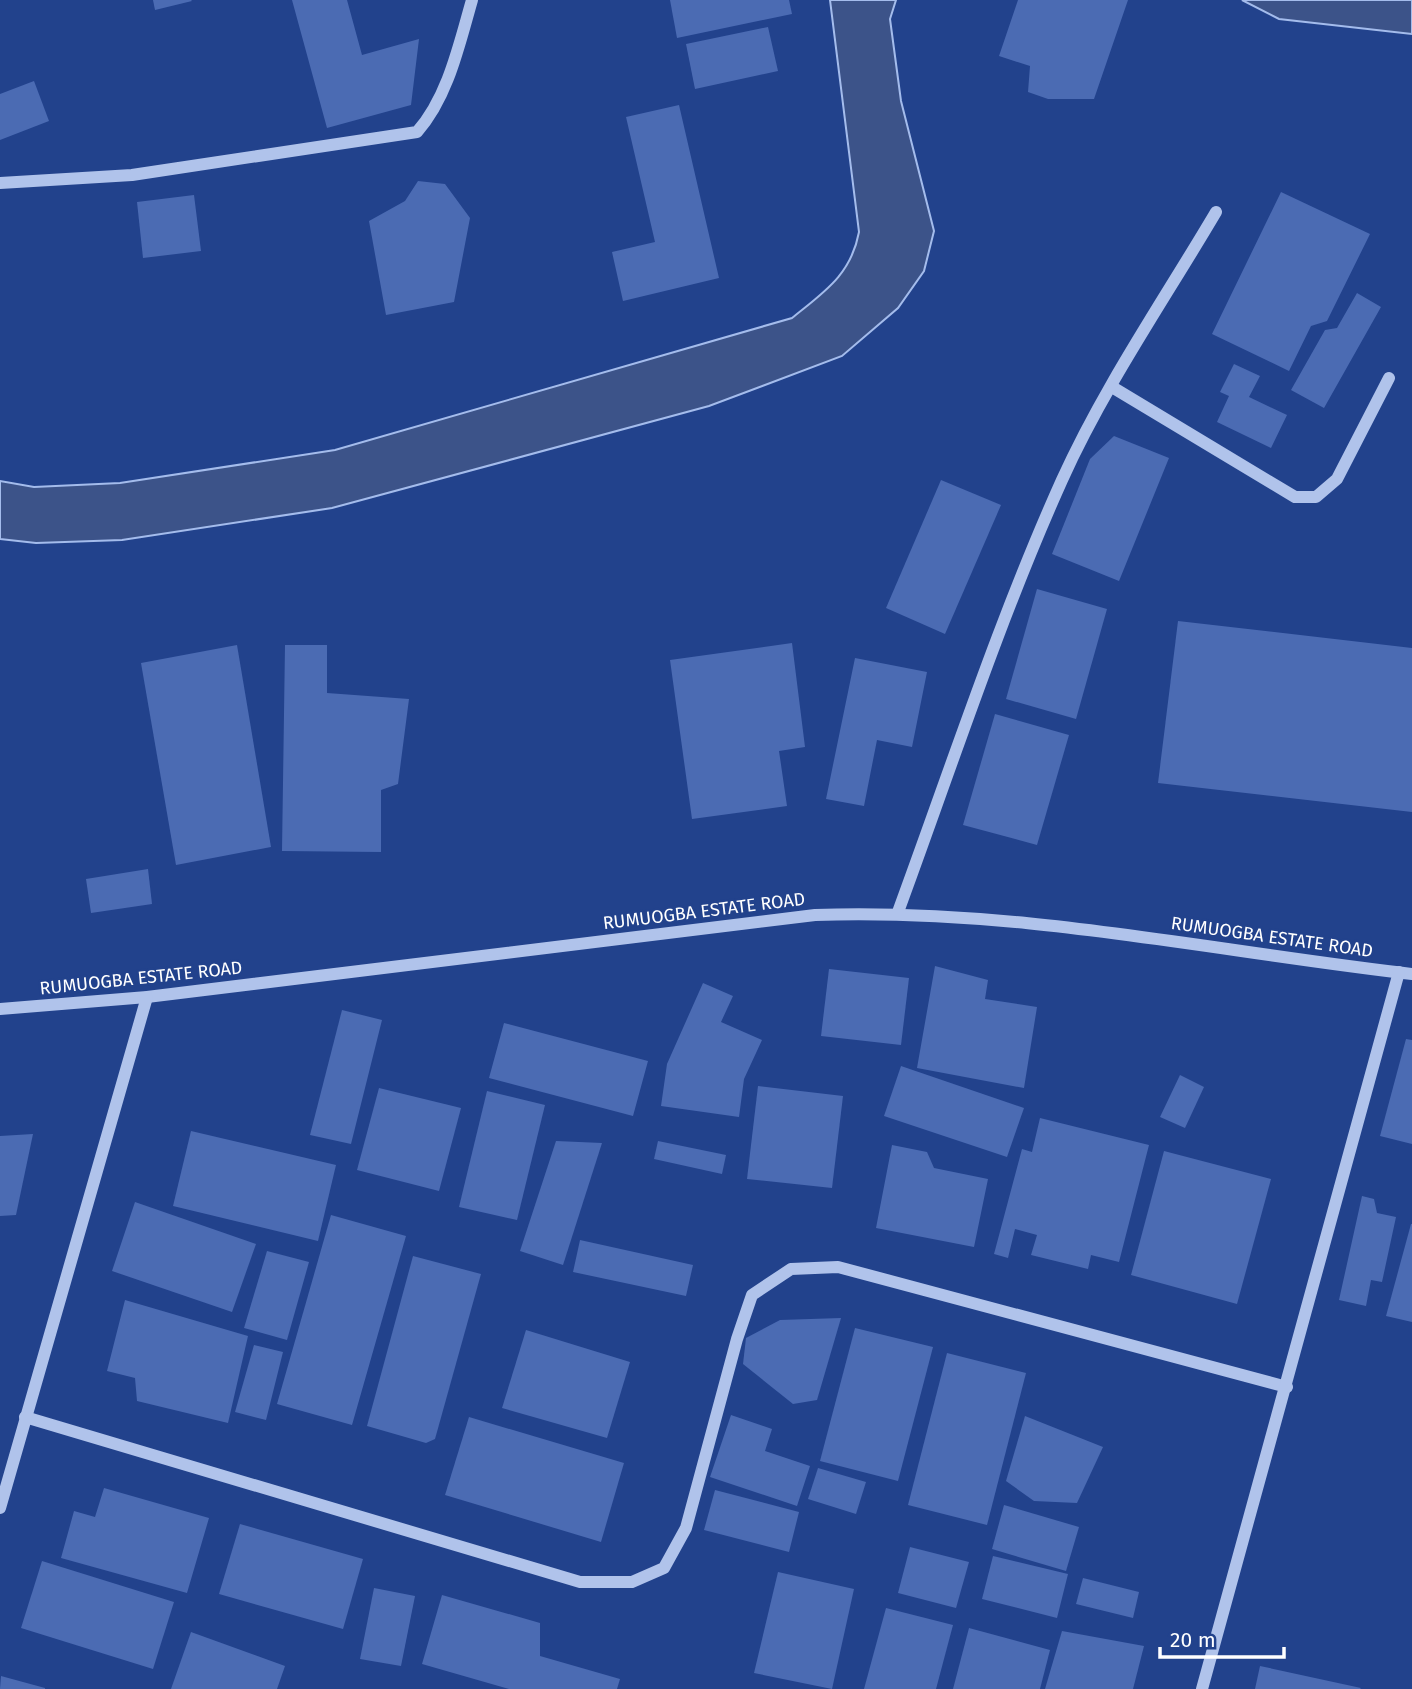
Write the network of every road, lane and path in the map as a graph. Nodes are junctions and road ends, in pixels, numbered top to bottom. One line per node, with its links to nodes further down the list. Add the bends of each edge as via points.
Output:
1 (472, 0): 2 (street, via 433,114 416,132 132,175)
2 (0, 183)
3 (1216, 212): 5 (street)
4 (1389, 378): 5 (street, via 1337,479 1317,497 1295,497)
5 (1112, 387): 6 (street, via 1063,478)
6 (898, 912): 7 (street, RUMUOGBA ESTATE ROAD, via 1018,920); 8 (street, RUMUOGBA ESTATE ROAD, via 815,915)
7 (1406, 973): 10 (street)
8 (147, 997): 9 (street, RUMUOGBA ESTATE ROAD); 11 (street)
9 (0, 1009)
10 (1287, 1387): 11 (street, via 838,1268 791,1269 752,1295 686,1528 664,1568 632,1581 580,1582); 13 (street)
11 (25, 1417): 12 (street)
12 (0, 1508)
13 (1202, 1689)

